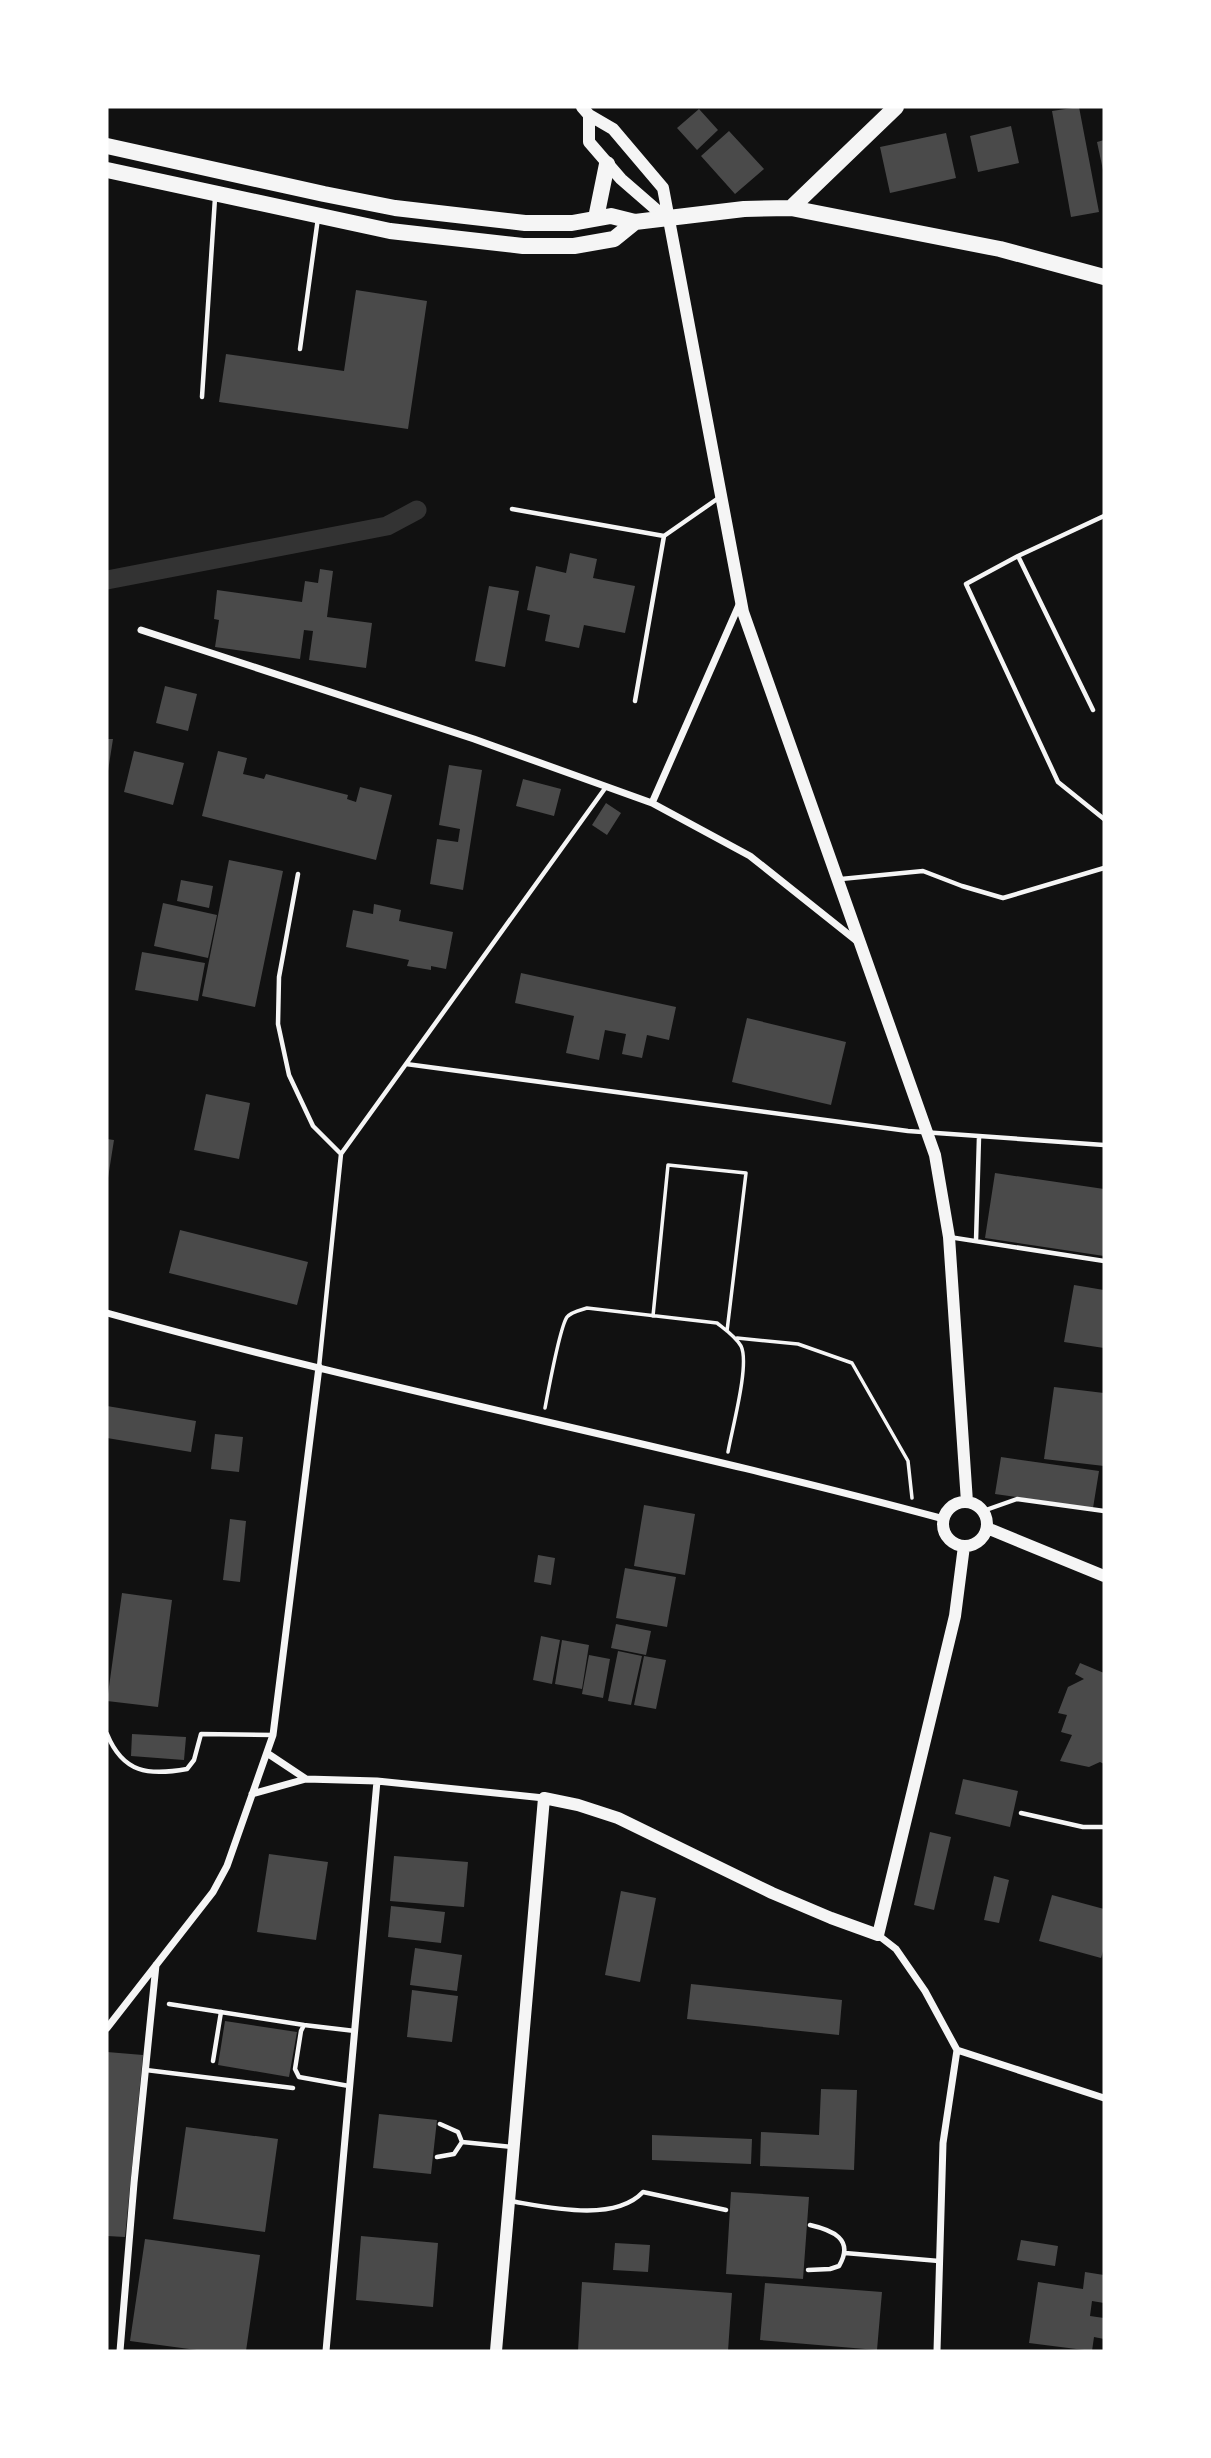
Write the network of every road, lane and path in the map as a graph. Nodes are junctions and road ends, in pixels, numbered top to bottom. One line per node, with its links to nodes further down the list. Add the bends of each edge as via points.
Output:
1 (896, 107): 7 (highway)
2 (587, 109): 4 (street, via 589,142); 10 (street, via 613,129 663,188)
3 (107, 146): 9 (highway, via 395,208 525,223)
4 (607, 164): 9 (highway); 10 (street)
5 (107, 170): 6 (highway)
6 (215, 194): 8 (highway); 14 (lane)
7 (791, 208): 10 (highway); 12 (highway, via 1000,249)
8 (318, 217): 11 (highway, via 390,231 547,247 614,239); 13 (lane)
9 (596, 218): 11 (highway, via 611,216)
10 (667, 219): 11 (highway); 15 (street)
11 (635, 222)
12 (1104, 277)
13 (300, 349)
14 (202, 397)
15 (720, 496): 18 (lane); 20 (street)
16 (512, 509): 18 (lane)
17 (1104, 516): 19 (lane)
18 (664, 536): 22 (lane)
19 (1018, 556): 23 (lane); 26 (lane, via 967,584 1058,782)
20 (741, 601): 25 (street); 29 (street)
21 (141, 630): 24 (street)
22 (635, 701)
23 (1093, 710)
24 (606, 786): 25 (street); 31 (lane)
25 (652, 803): 30 (street, via 750,856)
26 (1104, 819)
27 (1104, 868): 29 (lane, via 1003,898 923,871)
28 (298, 874): 35 (lane, via 279,977 278,1024 289,1074 313,1126)
29 (837, 879): 30 (street)
30 (859, 942): 32 (street)
31 (406, 1064): 32 (lane); 35 (lane)
32 (928, 1133): 33 (lane); 36 (street)
33 (979, 1137): 34 (lane); 37 (lane)
34 (1104, 1145)
35 (341, 1154): 43 (lane)
36 (949, 1237): 37 (lane); 46 (street)
37 (976, 1241): 38 (lane)
38 (1104, 1261)
39 (107, 1313): 43 (street)
40 (653, 1317): 41 (path, via 717,1323); 41 (path, via 668,1165 746,1173); 44 (path, via 587,1308 567,1317)
41 (727, 1331): 42 (path)
42 (735, 1338): 45 (path, via 744,1367); 47 (path, via 798,1345 852,1363 908,1461)
43 (319, 1367): 44 (street); 55 (street)
44 (542, 1420): 45 (street)
45 (726, 1464): 47 (street)
46 (967, 1502): 48 (street); 50 (street, via 954,1505)
47 (913, 1511): 50 (street)
48 (983, 1511): 49 (lane, via 1017,1499); 51 (street)
49 (1104, 1511)
50 (944, 1519): 52 (street, via 944,1532 952,1542)
51 (987, 1528): 52 (street, via 981,1539); 53 (street)
52 (964, 1546): 63 (street, via 956,1616)
53 (1104, 1576)
54 (107, 1734): 55 (lane, via 125,1763 146,1772 187,1769 201,1734)
55 (273, 1735): 56 (street)
56 (267, 1753): 57 (street); 59 (street)
57 (306, 1779): 58 (street); 59 (street)
58 (377, 1781): 60 (street); 69 (street)
59 (252, 1794): 64 (street, via 218,1884)
60 (544, 1798): 63 (street, via 618,1818 772,1893); 78 (street)
61 (1021, 1812): 62 (lane, via 1083,1827)
62 (1104, 1827)
63 (878, 1935): 70 (street, via 896,1949)
64 (157, 1964): 68 (street); 72 (street)
65 (169, 2004): 66 (lane)
66 (221, 2012): 67 (lane); 71 (lane)
67 (304, 2025): 69 (lane); 73 (lane, via 296,2056 297,2075)
68 (107, 2028)
69 (355, 2031): 73 (street)
70 (957, 2050): 75 (street); 84 (street, via 943,2143)
71 (213, 2061)
72 (146, 2070): 74 (lane); 86 (street)
73 (350, 2086): 87 (street)
74 (293, 2088)
75 (1104, 2098)
76 (440, 2123): 77 (lane, via 458,2132)
77 (462, 2142): 78 (lane); 79 (lane, via 454,2154)
78 (514, 2147): 80 (street)
79 (437, 2157)
80 (509, 2200): 81 (lane, via 596,2211 635,2201 643,2192); 88 (street)
81 (726, 2210)
82 (810, 2225): 83 (lane, via 837,2235)
83 (845, 2253): 84 (lane); 85 (lane, via 839,2266)
84 (940, 2261): 89 (street)
85 (808, 2270)
86 (120, 2351)
87 (326, 2351)
88 (496, 2351)
89 (937, 2351)

